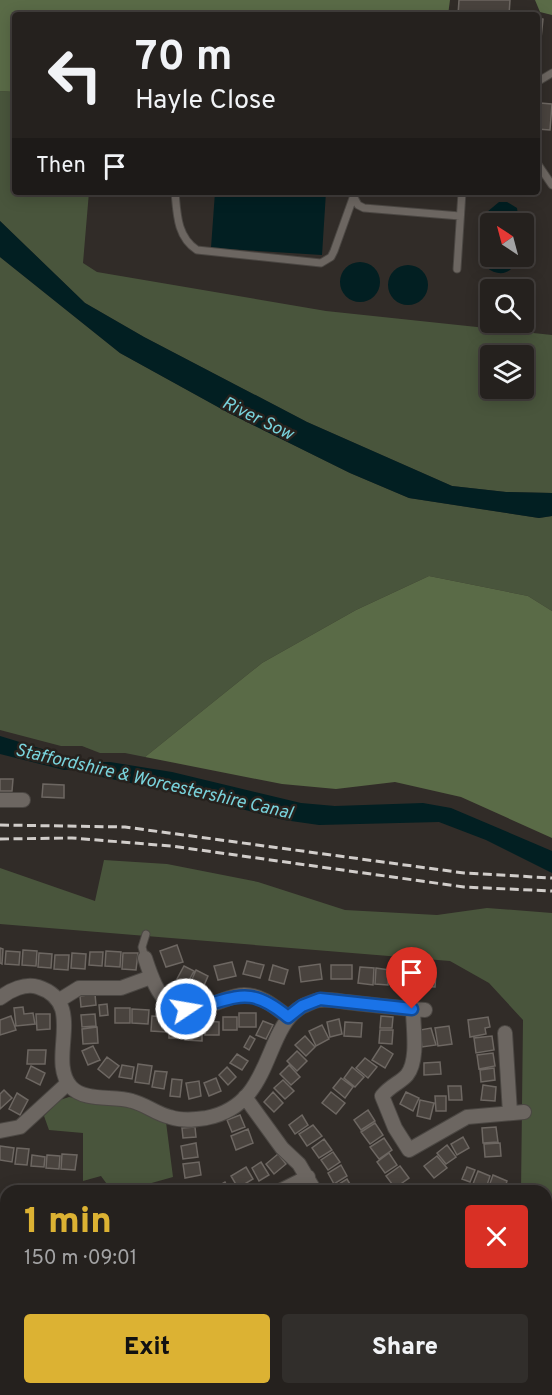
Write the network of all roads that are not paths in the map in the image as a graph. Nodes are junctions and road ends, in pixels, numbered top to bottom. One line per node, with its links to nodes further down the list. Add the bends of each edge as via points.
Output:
1 (540, 167): 2 (lane)
2 (552, 185)
3 (175, 195): 4 (lane, via 177,221 183,235 197,250 321,263 334,251)
4 (352, 195): 6 (lane, via 364,208)
5 (462, 195): 6 (lane)
6 (460, 216): 7 (lane)
7 (457, 269)
8 (0, 800): 9 (street)
9 (23, 800)
10 (146, 934): 11 (lane, via 142,947)
11 (145, 958): 12 (street)
12 (151, 977): 14 (street, via 121,988 79,988); 15 (street, via 158,994 177,1008 203,1007 243,994 272,1004)
13 (0, 998): 14 (street, via 33,985)
14 (58, 1001): 17 (street, via 64,1022 63,1066)
15 (288, 1017): 16 (street, via 320,999 419,1010 412,1065 382,1096 394,1128 409,1149 467,1117 517,1113); 18 (street, via 262,1075)
16 (505, 1033)
17 (68, 1083): 18 (street, via 82,1094 133,1101 178,1120 215,1116); 19 (street, via 20,1127)
18 (245, 1097): 20 (street)
19 (0, 1131)
20 (308, 1177): 21 (street); 22 (street)
21 (292, 1185)
22 (312, 1185)

